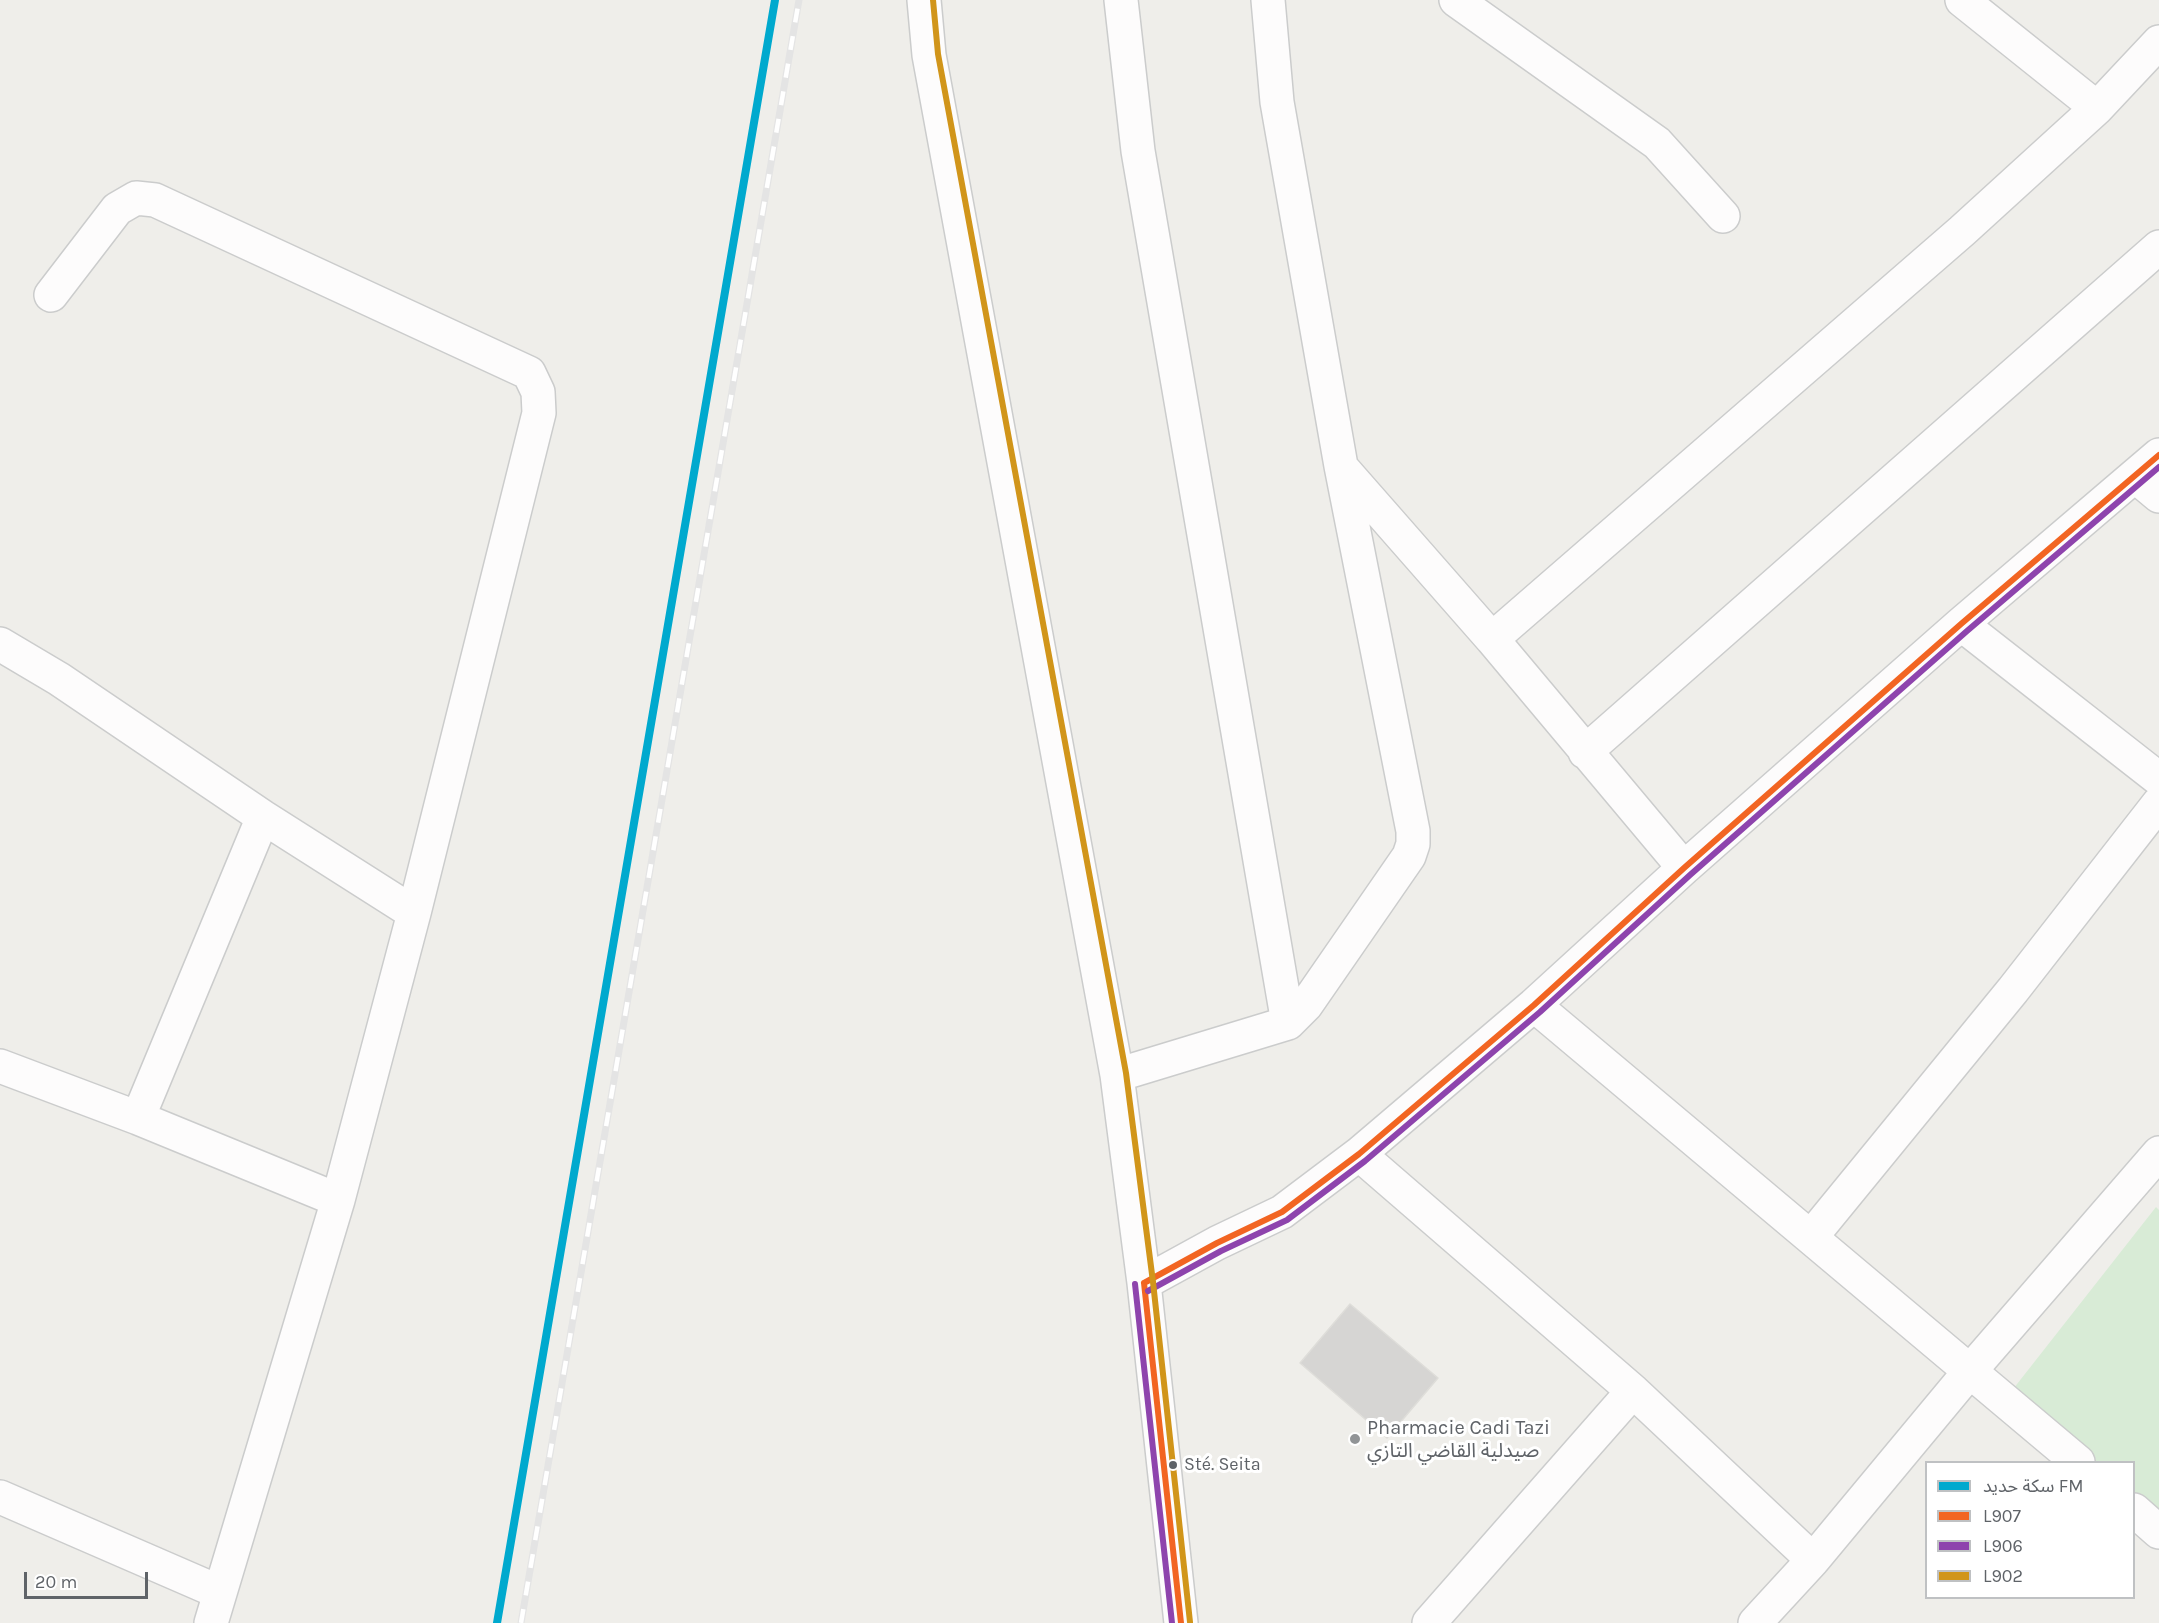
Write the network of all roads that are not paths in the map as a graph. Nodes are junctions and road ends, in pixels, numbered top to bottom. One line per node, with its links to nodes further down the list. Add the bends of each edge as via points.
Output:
1 (924, 0): 25 (street, via 933,78)
2 (1121, 0): 23 (street, via 1138,151)
3 (1268, 0): 11 (street, via 1277,102)
4 (1456, 0): 8 (street, via 1657,143)
5 (1962, 0): 7 (street)
6 (2159, 42): 7 (street)
7 (2097, 108): 14 (street)
8 (1723, 216)
9 (2159, 247): 16 (street)
10 (51, 295): 21 (street, via 117,209 136,198 155,200 529,373 538,392 539,413)
11 (1341, 466): 14 (street); 23 (street, via 1413,844 1410,856 1306,1005)
12 (2151, 476): 13 (street)
13 (1961, 624): 17 (street); 20 (street)
14 (1492, 639): 16 (street)
15 (0, 644): 19 (street, via 59,679)
16 (1585, 752): 20 (street)
17 (2159, 779)
18 (2159, 803): 30 (street, via 2013,990)
19 (263, 817): 21 (street); 26 (street)
20 (1684, 868): 22 (street)
21 (414, 913): 29 (street)
22 (1534, 1005): 28 (street); 30 (street)
23 (1288, 1023): 25 (street)
24 (0, 1066): 26 (street)
25 (1117, 1075): 31 (street)
26 (138, 1118): 29 (street)
27 (2159, 1153): 32 (street)
28 (1359, 1154): 31 (street, via 1282,1212); 33 (street)
29 (338, 1200): 39 (street)
30 (1811, 1237): 32 (street)
31 (1144, 1283): 40 (street)
32 (1970, 1371): 34 (street); 38 (street)
33 (1634, 1391): 38 (street); 41 (street)
34 (2077, 1461)
35 (0, 1497): 39 (street)
36 (2135, 1512): 37 (street)
37 (2159, 1532)
38 (1813, 1560): 42 (street)
39 (215, 1608)
40 (1181, 1623)
41 (1429, 1623)
42 (1755, 1623)

